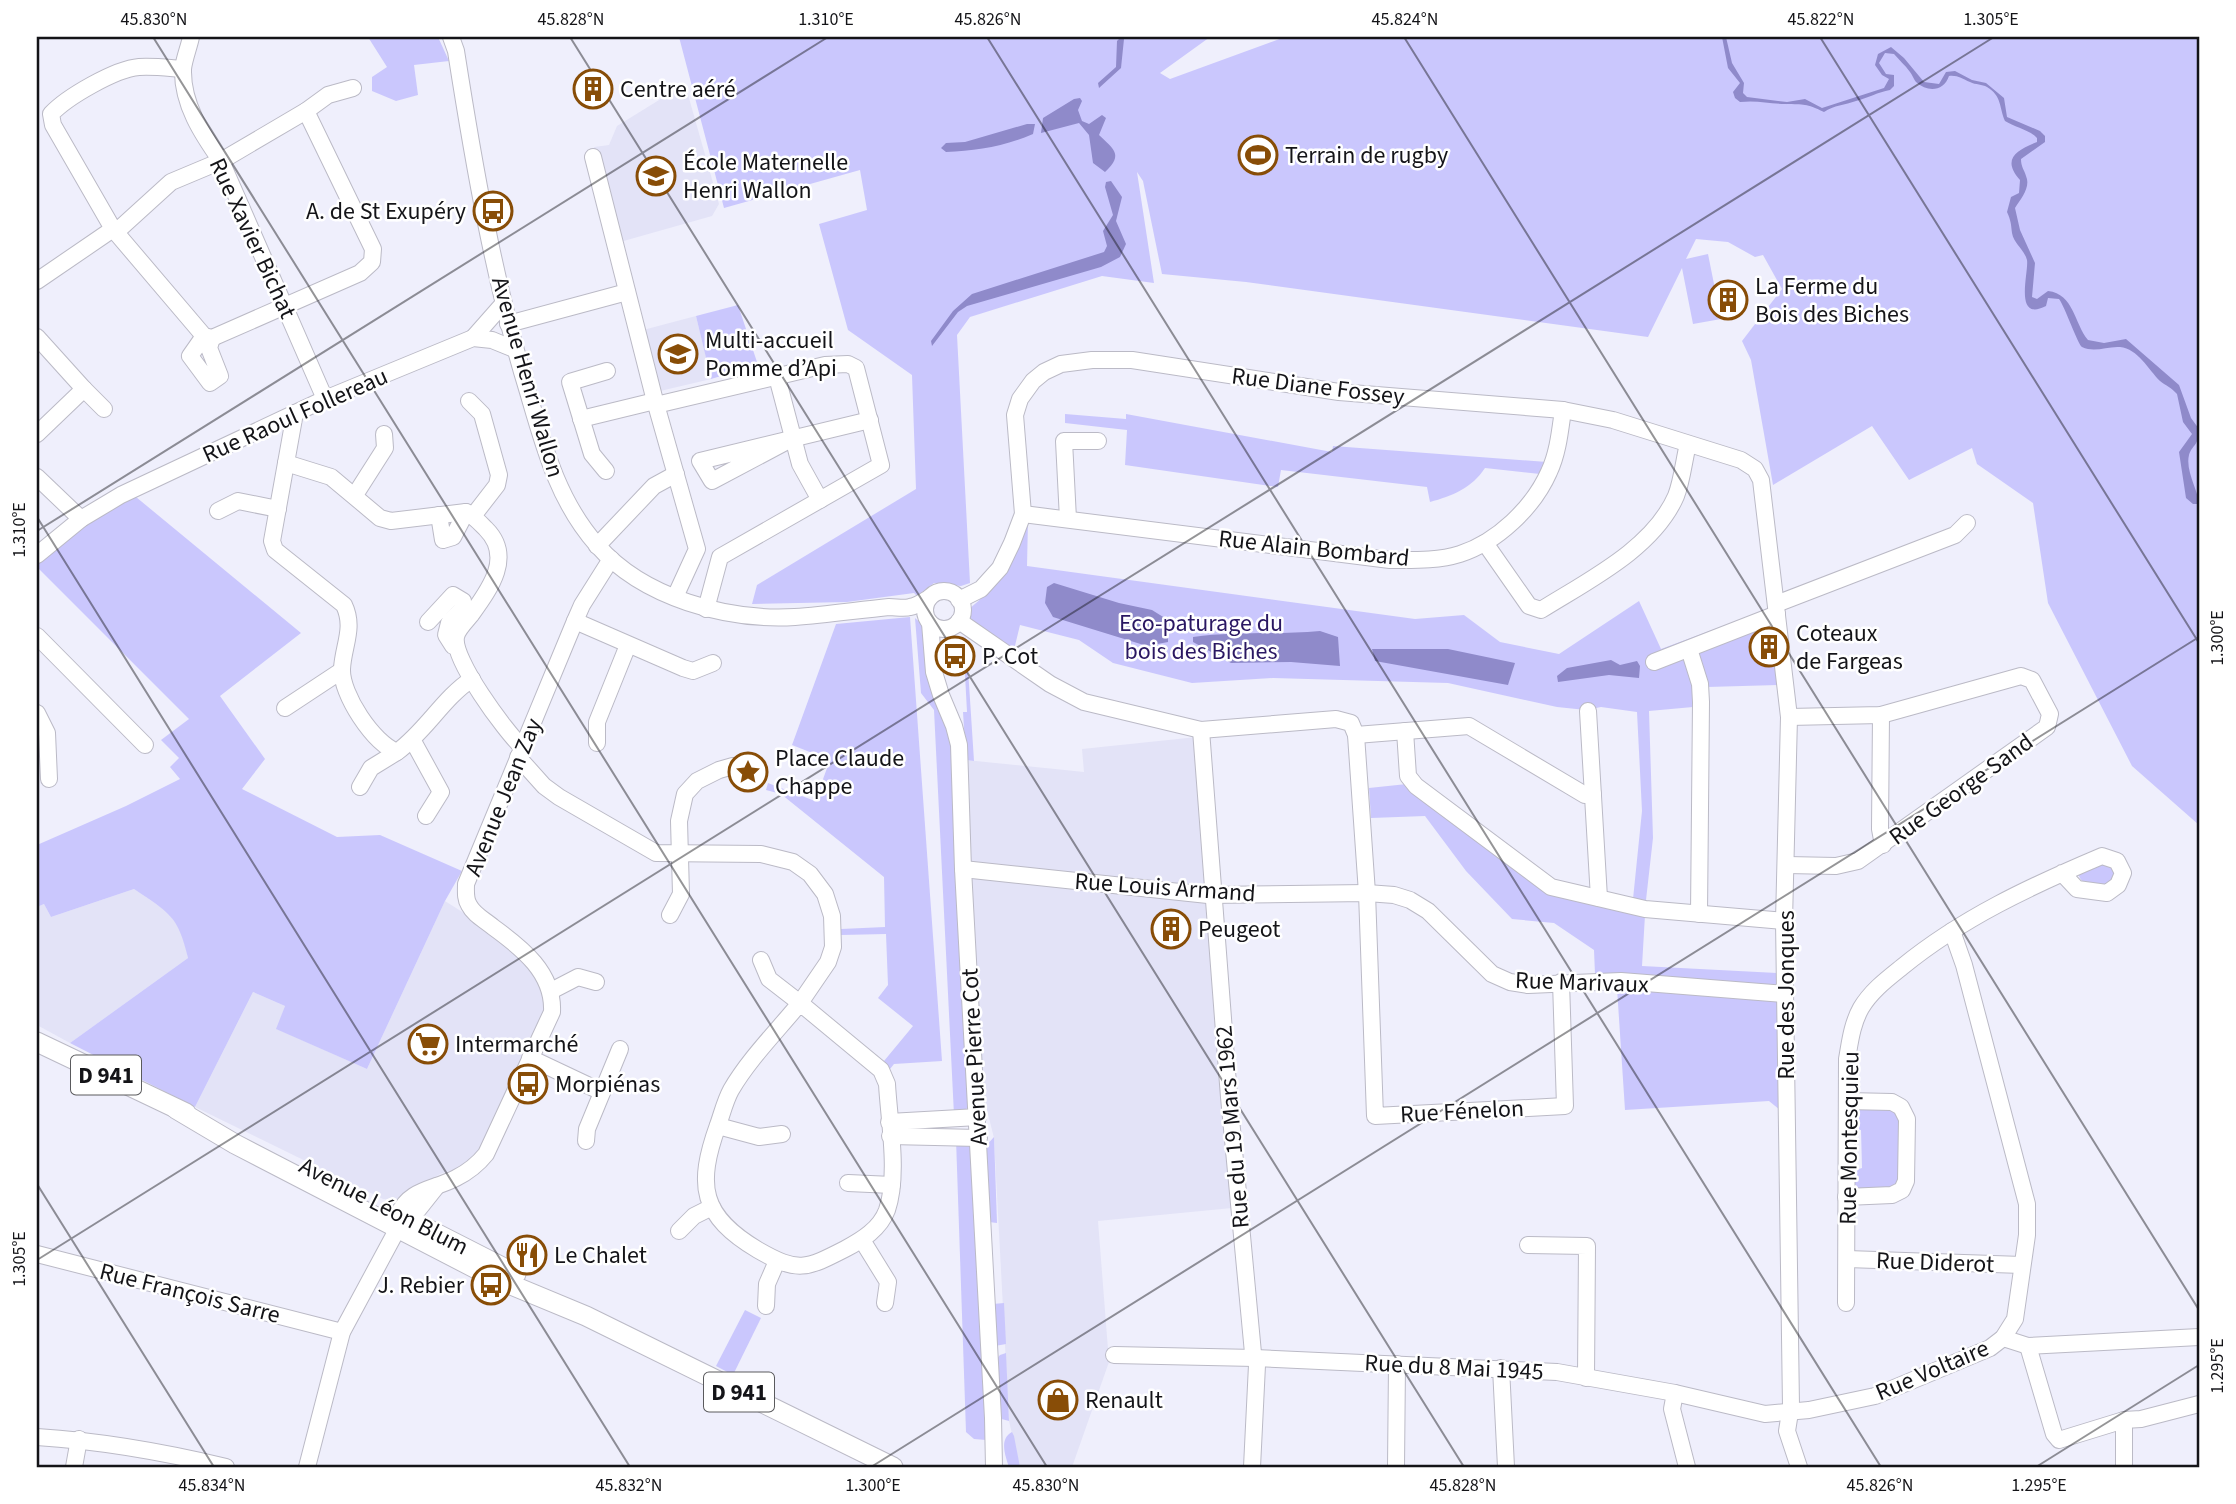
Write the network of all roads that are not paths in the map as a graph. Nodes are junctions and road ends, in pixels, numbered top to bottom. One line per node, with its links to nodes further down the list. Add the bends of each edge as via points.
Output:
1 (191, 37): 3 (street, Rue Xavier Bichat)
2 (451, 37): 11 (street, Avenue Henri Wallon)
3 (183, 69): 7 (street, Rue Xavier Bichat, via 197,126); 8 (street, via 121,70 51,114)
4 (353, 88): 5 (street, via 328,95)
5 (306, 111): 7 (street); 12 (street, via 373,249 372,262 360,273)
6 (593, 158): 10 (street)
7 (221, 161): 8 (street, via 171,182); 12 (street, Rue Xavier Bichat)
8 (114, 230): 9 (street); 12 (street, via 208,337)
9 (37, 281)
10 (627, 292): 13 (street); 22 (street)
11 (503, 304): 13 (street, Avenue Henri Wallon); 15 (street)
12 (285, 307): 20 (street, Rue Xavier Bichat)
13 (508, 324): 16 (street, Avenue Henri Wallon)
14 (37, 337): 19 (street)
15 (473, 338): 16 (street); 20 (street, Rue Raoul Follereau)
16 (514, 349): 49 (street, Avenue Henri Wallon, via 550,466 564,497)
17 (607, 371): 26 (street, via 570,382)
18 (777, 377): 22 (street); 27 (street, via 848,364 856,369); 31 (street)
19 (84, 389): 23 (street); 29 (street)
20 (325, 400): 25 (street, Rue Raoul Follereau)
21 (469, 401): 43 (street, via 482,414 499,475 497,485)
22 (656, 403): 26 (street); 36 (street)
23 (104, 409)
24 (1563, 410): 33 (street, Rue Diane Fossey); 44 (street, Rue Diane Fossey, via 1339,392 1132,360 1061,364 1033,381 1015,415); 48 (street, Rue Alain Bombard, via 1548,475 1529,505)
25 (295, 413): 28 (street, Rue Raoul Follereau); 34 (street)
26 (581, 419): 35 (street, via 592,454)
27 (870, 420): 31 (street); 39 (street, via 881,465)
28 (267, 426): 34 (street, via 282,434); 45 (street, Rue Raoul Follereau, via 121,495)
29 (37, 434)
30 (384, 434): 38 (street, via 385,448)
31 (793, 438): 31 (street, via 727,454 700,461 712,481); 39 (street, via 800,464)
32 (1098, 441): 46 (street, via 1064,442)
33 (1688, 444): 48 (street, via 1676,496 1657,529 1615,563 1541,610 1529,606); 54 (street, Rue Diane Fossey, via 1741,460 1755,470 1762,480)
34 (287, 455): 38 (street); 40 (street)
35 (606, 471)
36 (676, 474): 49 (street, via 654,486); 50 (street)
37 (37, 477): 45 (street)
38 (355, 495): 42 (street, via 380,518 391,521)
39 (820, 500): 52 (street)
40 (278, 509): 41 (street, via 237,501); 72 (street, via 272,541 275,550 344,606 349,616)
41 (218, 511)
42 (439, 514): 43 (street); 43 (street, via 443,540 453,537)
43 (469, 514): 68 (street, via 495,538 498,567 491,587 456,635)
44 (1023, 514): 46 (street, Rue Alain Bombard); 57 (street, Rue Diane Fossey, via 1000,568 981,589)
45 (81, 519): 51 (street, Rue Raoul Follereau)
46 (1068, 519): 48 (street, Rue Alain Bombard, via 1390,560 1459,554)
47 (1967, 523): 60 (street, via 1955,535)
48 (1485, 543)
49 (597, 546): 53 (street, Avenue Henri Wallon)
50 (696, 549): 52 (street); 55 (street)
51 (37, 555)
52 (720, 557): 59 (street)
53 (611, 559): 55 (street, Avenue Henri Wallon); 62 (street, Avenue Jean Zay)
54 (1771, 560): 60 (street, Rue des Jonques)
55 (675, 597): 59 (street, Avenue Henri Wallon)
56 (929, 598): 57 (street, via 947,592); 58 (street, Avenue Henri Wallon); 61 (street, via 925,607)
57 (959, 600): 64 (street, via 962,609)
58 (911, 607): 59 (street, Avenue Henri Wallon, via 782,618); 61 (street)
59 (706, 609)
60 (1777, 609): 67 (street); 78 (street, Rue des Jonques)
61 (928, 620): 64 (street, via 938,628); 69 (street, Avenue Pierre Cot)
62 (575, 621): 66 (street); 86 (street, Avenue Jean Zay)
63 (429, 622): 68 (street, via 453,595 463,601 446,635)
64 (953, 625): 69 (street); 80 (street, via 1084,702)
65 (37, 636): 84 (street)
66 (628, 645): 71 (street, via 693,671); 83 (street, via 597,722)
67 (1689, 649): 70 (street); 100 (street, via 1702,702)
68 (457, 651): 73 (street)
69 (933, 651): 95 (street, Avenue Pierre Cot, via 934,672 959,745)
70 (1654, 662)
71 (713, 663)
72 (341, 671): 74 (street); 85 (street, via 361,721)
73 (472, 679): 82 (street, via 459,687); 86 (street)
74 (285, 708)
75 (1588, 711): 90 (street)
76 (37, 713): 88 (street, via 47,733)
77 (1881, 715): 78 (street, Rue George Sand); 92 (street); 92 (street, Rue George Sand, via 2021,676 2032,680 2050,714 2047,727)
78 (1788, 717): 94 (street, Rue des Jonques)
79 (1354, 729): 80 (street, via 1336,719); 81 (street); 97 (street)
80 (1201, 730): 98 (street, Rue du 19 Mars 1962)
81 (1405, 731): 90 (street, via 1469,726 1585,795); 99 (street, via 1408,776 1416,786 1551,887)
82 (413, 741): 85 (street); 91 (street, via 441,792)
83 (597, 743)
84 (145, 746)
85 (397, 752): 89 (street, via 371,768)
86 (520, 752): 93 (street, via 544,786 559,797 656,853); 107 (street, Avenue Jean Zay, via 466,893 475,914 529,956)
87 (750, 768): 93 (street, via 723,769 697,781 685,794 680,807)
88 (49, 779)
89 (360, 787)
90 (1593, 794): 99 (street)
91 (426, 816)
92 (1883, 845): 94 (street, Rue George Sand, via 1858,861 1836,866)
93 (680, 855): 101 (street, via 681,894); 109 (street, via 761,854 793,862 810,874 825,894 832,916 833,947)
94 (1787, 865): 102 (street, Rue des Jonques)
95 (963, 869): 98 (street, Rue Louis Armand); 115 (street, Avenue Pierre Cot)
96 (2062, 873): 103 (street, Rue Montesquieu)
97 (1367, 892): 98 (street, Rue Louis Armand); 106 (street, Rue Marivaux, via 1394,895 1428,911 1492,974 1528,985); 106 (street, Rue Fénelon, via 1375,1116 1566,1105)
98 (1215, 895): 145 (street, Rue du 19 Mars 1962, via 1236,1180)
99 (1599, 898): 100 (street, via 1645,909)
100 (1699, 914): 102 (street)
101 (670, 915)
102 (1784, 921): 108 (street, Rue des Jonques)
103 (1952, 931): 114 (street, Rue Montesquieu, via 1875,989 1861,1008 1847,1059); 135 (street, via 2027,1204)
104 (761, 960): 109 (street, via 769,979)
105 (596, 982): 107 (street, via 578,977)
106 (1561, 982): 108 (street, Rue Marivaux, via 1621,981)
107 (551, 991): 112 (street, via 552,1012)
108 (1785, 994): 151 (street, Rue des Jonques)
109 (800, 1003): 116 (street, via 742,1074); 117 (street, via 881,1070 887,1084)
110 (37, 1042): 127 (main road, Avenue Léon Blum / D 941, via 176,1109 235,1144)
111 (620, 1049): 113 (street)
112 (530, 1058): 113 (street); 123 (street, via 486,1154 470,1170)
113 (602, 1092): 120 (street)
114 (1847, 1101): 124 (street, Rue Montesquieu); 124 (street, via 1892,1102 1908,1119 1902,1191)
115 (978, 1117): 117 (street); 119 (street, Avenue Pierre Cot)
116 (718, 1126): 118 (street, via 759,1137); 126 (street, via 706,1172)
117 (890, 1129): 119 (street); 122 (street)
118 (782, 1134)
119 (979, 1138): 159 (street, Avenue Pierre Cot)
120 (586, 1141)
121 (848, 1183): 122 (street)
122 (892, 1185): 130 (street, via 887,1211)
123 (437, 1186): 125 (street); 127 (street, via 407,1200)
124 (1846, 1197): 133 (street, Rue Montesquieu)
125 (424, 1201): 127 (street); 129 (street, via 426,1219)
126 (712, 1207): 128 (street); 134 (street, via 732,1234)
127 (402, 1221): 129 (main road, Avenue Léon Blum / D 941); 139 (main road, Avenue Léon Blum / D 941, via 492,1276); 140 (street)
128 (679, 1231)
129 (439, 1234): 139 (main road, Avenue Léon Blum / D 941)
130 (862, 1240): 134 (street, via 819,1264 799,1267); 136 (street, via 888,1282)
131 (1528, 1245): 148 (street, via 1587,1246)
132 (37, 1254): 140 (street, Rue François Sarre)
133 (1847, 1259): 135 (street, Rue Diderot); 137 (street, Rue Montesquieu)
134 (777, 1261): 138 (street)
135 (2022, 1265): 141 (street, via 2015,1320)
136 (885, 1303)
137 (1846, 1303)
138 (766, 1306)
139 (586, 1316): 158 (main road, Avenue Léon Blum / D 941)
140 (342, 1332): 157 (street)
141 (2003, 1338): 143 (street, Rue Voltaire); 151 (street, Rue Voltaire, via 1990,1348 1875,1396)
142 (2199, 1338): 143 (street, Rue Voltaire)
143 (2028, 1346): 152 (street, via 2059,1440)
144 (1114, 1355): 145 (street, Rue du 8 Mai 1945)
145 (1255, 1357): 146 (street, Rue du 8 Mai 1945); 160 (street, Rue du 19 Mars 1962)
146 (1397, 1364): 147 (street, Rue du 8 Mai 1945); 161 (street)
147 (1501, 1368): 148 (street, Rue du 8 Mai 1945); 162 (street)
148 (1586, 1378): 149 (street, Rue du 8 Mai 1945)
149 (1675, 1393): 151 (street, Rue du 8 Mai 1945, via 1765,1414); 163 (street, via 1672,1409)
150 (2199, 1404): 152 (street)
151 (1789, 1413): 164 (street, Rue des Jonques, via 1787,1431)
152 (2124, 1420): 165 (street)
153 (37, 1437): 154 (street)
154 (79, 1439): 155 (street); 156 (street)
155 (75, 1467)
156 (226, 1467)
157 (307, 1467)
158 (893, 1467)
159 (993, 1467)
160 (1252, 1467)
161 (1396, 1467)
162 (1506, 1467)
163 (1687, 1467)
164 (1799, 1467)
165 (2124, 1467)

